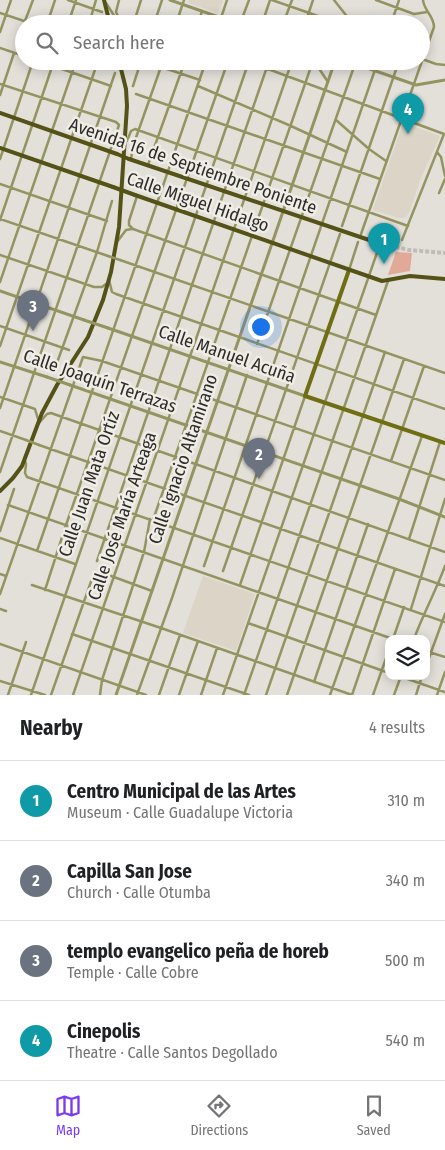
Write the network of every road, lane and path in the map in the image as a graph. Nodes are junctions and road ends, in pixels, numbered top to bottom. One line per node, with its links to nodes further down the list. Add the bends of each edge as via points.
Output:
1 (11, 0): 30 (street)
2 (33, 0): 31 (street)
3 (55, 0): 32 (street)
4 (68, 0): 19 (street)
5 (96, 0): 24 (street)
6 (120, 0): 37 (street)
7 (141, 0): 38 (street)
8 (162, 0): 39 (street)
9 (170, 0): 21 (street)
10 (227, 0): 43 (street)
11 (249, 0): 44 (street)
12 (271, 0): 22 (street); 45 (street)
13 (292, 0): 22 (street)
14 (313, 0): 29 (street)
15 (334, 0): 48 (street)
16 (377, 0): 23 (street)
17 (399, 0): 23 (street)
18 (423, 0): 27 (street)
19 (75, 1): 24 (street); 33 (street)
20 (105, 1): 35 (main road); 36 (street)
21 (183, 2): 25 (street); 40 (street)
22 (290, 6): 29 (street); 46 (street)
23 (397, 8): 27 (street, via 414,14); 49 (street)
24 (94, 9): 26 (street); 34 (street)
25 (202, 11): 41 (street); 42 (street)
26 (102, 12)
27 (427, 12): 50 (street)
28 (0, 13): 30 (street)
29 (309, 13): 47 (street)
30 (6, 15): 52 (street); 53 (street)
31 (27, 15)
32 (50, 15)
33 (71, 15)
34 (92, 15)
35 (108, 15)
36 (113, 15)
37 (117, 15)
38 (136, 15)
39 (157, 15)
40 (179, 15)
41 (201, 15)
42 (213, 15)
43 (222, 15)
44 (243, 15)
45 (265, 15)
46 (286, 15)
47 (315, 15)
48 (344, 15)
49 (394, 15)
50 (429, 15)
51 (430, 16): 54 (street, via 434,25)
52 (15, 18)
53 (0, 32)
54 (430, 36)
55 (0, 48): 56 (street)
56 (14, 53): 91 (street)
57 (430, 62): 58 (street)
58 (445, 65)
59 (31, 70): 98 (street)
60 (52, 70): 102 (street)
61 (64, 70): 82 (street)
62 (73, 70): 82 (street)
63 (95, 70): 87 (street)
64 (121, 70): 132 (main road, via 127,98)
65 (139, 70): 95 (street)
66 (160, 70): 104 (street)
67 (167, 70): 84 (street)
68 (181, 70): 84 (street)
69 (203, 70): 88 (street)
70 (225, 70): 99 (street)
71 (245, 70): 105 (street, Calle Juan Mata Ortíz)
72 (266, 70): 109 (street)
73 (272, 70): 85 (street)
74 (289, 70): 85 (street, Calle José María Arteaga)
75 (311, 70): 92 (street)
76 (320, 70): 90 (street)
77 (332, 70): 90 (street, Calle Ignacio Altamirano)
78 (354, 70): 103 (street)
79 (397, 70): 86 (street)
80 (418, 70): 93 (street)
81 (375, 71): 86 (street); 107 (street)
82 (72, 73): 87 (street); 106 (street)
83 (115, 73): 94 (street)
84 (180, 74): 88 (street); 108 (street)
85 (287, 76): 92 (street); 116 (street, Calle José María Arteaga)
86 (394, 78): 93 (street); 110 (street)
87 (92, 80): 94 (street); 111 (street)
88 (200, 80): 96 (street)
89 (445, 80): 93 (street)
90 (328, 82): 97 (street, Calle Ignacio Altamirano)
91 (2, 84): 98 (street); 101 (street)
92 (306, 84): 97 (street); 122 (street)
93 (413, 84): 117 (street)
94 (111, 86): 115 (street)
95 (133, 86)
96 (198, 86): 99 (street); 113 (street)
97 (325, 91): 103 (street); 127 (street, Calle Ignacio Altamirano)
98 (23, 92): 102 (street); 114 (street)
99 (217, 93): 105 (street); 118 (street)
100 (136, 94): 104 (street)
101 (0, 95)
102 (42, 98): 106 (street); 120 (street)
103 (344, 98): 107 (street); 119 (street)
104 (150, 99): 108 (street); 123 (street)
105 (235, 102): 109 (street); 121 (street, Calle Juan Mata Ortíz)
106 (61, 105): 111 (street); 124 (street)
107 (363, 105): 110 (street); 128 (street)
108 (169, 106): 113 (street); 129 (street)
109 (253, 109): 116 (street); 125 (street)
110 (382, 111): 117 (street); 138 (street)
111 (81, 112): 115 (street); 130 (street)
112 (0, 113): 114 (main road, Avenida 16 de Septiembre Poniente)
113 (188, 113): 118 (street); 135 (street)
114 (14, 118): 120 (main road, Avenida 16 de Septiembre Poniente); 137 (street)
115 (100, 118): 134 (street); 139 (street, via 119,124)
116 (272, 118): 122 (street); 131 (street, Calle José María Arteaga)
117 (401, 118): 126 (street); 150 (street)
118 (207, 119): 121 (street); 140 (street)
119 (336, 120): 128 (street); 133 (street)
120 (33, 125): 124 (main road, Avenida 16 de Septiembre Poniente); 144 (street)
121 (226, 126): 125 (street); 145 (street, Calle Juan Mata Ortíz)
122 (291, 126): 127 (street); 136 (street)
123 (139, 130): 129 (street); 132 (street, via 132,130); 147 (street)
124 (52, 131): 130 (main road, Avenida 16 de Septiembre Poniente); 149 (street)
125 (245, 132): 131 (street); 151 (street)
126 (445, 133): 143 (street)
127 (310, 134): 133 (street); 141 (street, Calle Ignacio Altamirano)
128 (352, 135): 138 (street); 142 (street)
129 (158, 137): 135 (street); 152 (street)
130 (71, 138): 134 (main road, Avenida 16 de Septiembre Poniente); 154 (street)
131 (265, 140): 136 (street); 156 (street, Calle José María Arteaga)
132 (124, 143): 204 (main road)
133 (328, 143): 142 (street); 148 (street)
134 (91, 144): 139 (main road, Avenida 16 de Septiembre Poniente); 158 (street)
135 (177, 144): 140 (street); 155 (street)
136 (284, 146): 141 (street); 160 (street)
137 (2, 149): 144 (main road, Calle Miguel Hidalgo); 146 (street)
138 (369, 149): 150 (street); 157 (street)
139 (110, 151): 147 (main road, Avenida 16 de Septiembre Poniente, bridge); 163 (street)
140 (196, 151): 145 (street); 159 (street)
141 (303, 152): 148 (street); 166 (street, Calle Ignacio Altamirano)
142 (347, 152): 153 (street)
143 (437, 152): 161 (street); 193 (street)
144 (22, 156): 149 (main road, Calle Miguel Hidalgo); 167 (street)
145 (215, 157): 151 (street); 165 (street, Calle Juan Mata Ortíz)
146 (0, 158)
147 (130, 159): 152 (main road, Avenida 16 de Septiembre Poniente)
148 (323, 159): 153 (street); 168 (street)
149 (42, 162): 154 (main road, Calle Miguel Hidalgo); 171 (street)
150 (386, 162): 162 (street)
151 (234, 164): 156 (street); 169 (street)
152 (148, 165): 155 (main road, Avenida 16 de Septiembre Poniente)
153 (342, 166): 157 (street); 174 (street)
154 (60, 169): 158 (main road, Calle Miguel Hidalgo); 175 (street)
155 (168, 171): 159 (main road, Avenida 16 de Septiembre Poniente); 177 (street)
156 (254, 171): 160 (street); 173 (street, Calle José María Arteaga)
157 (361, 173): 162 (street); 179 (street)
158 (80, 176): 163 (main road, Calle Miguel Hidalgo); 180 (street)
159 (187, 178): 165 (main road, Avenida 16 de Septiembre Poniente); 181 (street)
160 (273, 178): 166 (street); 178 (street)
161 (445, 178): 170 (street)
162 (380, 179): 183 (street)
163 (99, 182): 172 (main road, Calle Miguel Hidalgo, bridge); 184 (street)
164 (0, 184): 167 (street)
165 (206, 185): 169 (main road, Avenida 16 de Septiembre Poniente); 185 (street, Calle Juan Mata Ortíz)
166 (292, 185): 168 (street); 182 (street, Calle Ignacio Altamirano)
167 (11, 187): 171 (street); 187 (street)
168 (312, 191): 174 (street); 186 (street)
169 (225, 192): 173 (main road, Avenida 16 de Septiembre Poniente); 189 (street)
170 (439, 193)
171 (30, 194): 175 (street); 191 (street)
172 (136, 195): 177 (main road, Calle Miguel Hidalgo); 194 (street, via 129,221)
173 (245, 198): 178 (main road, Avenida 16 de Septiembre Poniente); 195 (street, Calle José María Arteaga)
174 (330, 198): 179 (street); 190 (street)
175 (49, 201): 180 (street); 196 (street)
176 (112, 201): 188 (street)
177 (157, 202): 181 (main road, Calle Miguel Hidalgo); 197 (street)
178 (264, 205): 182 (main road, Avenida 16 de Septiembre Poniente); 200 (street)
179 (350, 205): 183 (street); 192 (street)
180 (69, 208): 184 (street); 201 (street)
181 (176, 209): 185 (main road, Calle Miguel Hidalgo); 203 (street)
182 (283, 212): 186 (main road, Avenida 16 de Septiembre Poniente); 206 (street, Calle Ignacio Altamirano)
183 (369, 212): 193 (street); 199 (street)
184 (88, 214): 188 (street); 208 (street)
185 (196, 216): 189 (main road, Calle Miguel Hidalgo); 209 (street, Calle Juan Mata Ortíz)
186 (302, 218): 190 (main road, Avenida 16 de Septiembre Poniente); 210 (street)
187 (0, 219): 191 (street)
188 (107, 221): 211 (street)
189 (214, 222): 195 (main road, Calle Miguel Hidalgo); 212 (street)
190 (322, 224): 207 (main road, Avenida 16 de Septiembre Poniente); 214 (street)
191 (20, 225): 196 (street); 215 (street)
192 (342, 226)
193 (408, 226): 202 (street)
194 (133, 229): 197 (street); 204 (street, via 126,230)
195 (233, 229): 200 (main road, Calle Miguel Hidalgo); 216 (street, Calle José María Arteaga)
196 (38, 232): 201 (street); 218 (street)
197 (146, 234): 203 (street); 219 (street)
198 (340, 234): 217 (street)
199 (361, 234)
200 (253, 236): 206 (main road, Calle Miguel Hidalgo); 220 (street)
201 (58, 239): 208 (street); 222 (street)
202 (402, 240)
203 (165, 241): 209 (street); 223 (street)
204 (117, 242): 229 (main road)
205 (358, 242): 221 (street)
206 (272, 243): 210 (main road, Calle Miguel Hidalgo); 224 (street, Calle Ignacio Altamirano)
207 (378, 245): 225 (street)
208 (77, 246): 211 (street); 226 (street)
209 (184, 247): 212 (street); 227 (street, Calle Juan Mata Ortíz)
210 (291, 249): 214 (main road, Calle Miguel Hidalgo); 231 (street)
211 (97, 252): 219 (street, bridge); 233 (street)
212 (203, 254): 216 (street); 234 (street)
213 (0, 255): 215 (street)
214 (311, 256): 217 (main road, Calle Miguel Hidalgo); 235 (street)
215 (9, 258): 218 (street); 232 (street)
216 (223, 261): 220 (street); 237 (street, Calle José María Arteaga)
217 (329, 262): 221 (main road, Calle Miguel Hidalgo); 238 (street)
218 (28, 264): 222 (street); 239 (street)
219 (135, 266): 223 (street); 240 (street)
220 (242, 268): 224 (street); 241 (street)
221 (349, 270): 225 (main road, Calle Miguel Hidalgo); 242 (main road)
222 (47, 271): 226 (street); 243 (street)
223 (154, 272): 227 (street); 244 (street)
224 (261, 274): 231 (street); 245 (street, Calle Ignacio Altamirano)
225 (369, 276): 230 (main road, Calle Miguel Hidalgo); 246 (street)
226 (66, 278): 233 (street); 247 (street)
227 (173, 279): 234 (street); 248 (street, Calle Juan Mata Ortíz)
228 (445, 279): 230 (main road, via 410,276)
229 (109, 280): 233 (street, via 100,288); 240 (street, via 112,292); 321 (main road, via 93,327 45,406)
230 (388, 280): 250 (street)
231 (280, 281): 235 (street); 249 (street)
232 (0, 282)
233 (85, 284): 251 (street)
234 (192, 286): 237 (street); 252 (street)
235 (300, 288): 238 (street); 253 (street)
236 (0, 291): 239 (street, Calle Manuel Acuña)
237 (212, 293): 241 (street); 254 (street, Calle José María Arteaga)
238 (318, 294): 242 (street); 256 (street)
239 (17, 296): 243 (street, Calle Manuel Acuña); 257 (street)
240 (124, 297): 244 (street); 258 (street)
241 (230, 299): 245 (street); 259 (street)
242 (338, 301): 246 (street); 260 (main road)
243 (36, 304): 247 (street, Calle Manuel Acuña); 261 (street)
244 (143, 304): 248 (street); 262 (street)
245 (250, 305): 249 (street); 263 (street, Calle Ignacio Altamirano)
246 (358, 308): 250 (street); 264 (street)
247 (54, 310): 251 (street, Calle Manuel Acuña); 265 (street)
248 (162, 311): 252 (street); 266 (street, Calle Juan Mata Ortíz)
249 (268, 312): 253 (street); 267 (street)
250 (376, 315): 268 (street)
251 (74, 316): 258 (street, Calle Manuel Acuña, bridge); 270 (street)
252 (181, 318): 254 (street); 271 (street)
253 (288, 319): 256 (street); 273 (street)
254 (201, 324): 259 (street); 275 (street, Calle José María Arteaga)
255 (0, 326): 257 (street)
256 (307, 326): 260 (street); 276 (street)
257 (6, 328): 261 (street); 269 (street)
258 (113, 329): 262 (street, Calle Manuel Acuña); 278 (street)
259 (219, 331): 263 (street); 280 (street)
260 (327, 333): 264 (street); 281 (main road)
261 (25, 335): 265 (street); 283 (street)
262 (132, 336): 266 (street, Calle Manuel Acuña); 284 (street)
263 (239, 337): 267 (street); 285 (street, Calle Ignacio Altamirano)
264 (346, 339): 268 (street); 286 (street)
265 (44, 340): 270 (street); 288 (street)
266 (151, 342): 271 (street, Calle Manuel Acuña); 290 (street, Calle Juan Mata Ortíz)
267 (257, 344): 273 (street)
268 (365, 345): 274 (street); 292 (street)
269 (0, 346)
270 (63, 348): 272 (street); 287 (street)
271 (171, 349): 275 (street, Calle Manuel Acuña); 293 (street)
272 (69, 350)
273 (278, 350): 276 (street); 294 (street)
274 (384, 352): 277 (street); 295 (street)
275 (190, 356): 280 (street, Calle Manuel Acuña); 297 (street, Calle José María Arteaga)
276 (296, 357): 281 (street); 298 (street)
277 (404, 359): 282 (street); 299 (street)
278 (102, 360): 284 (street); 296 (street, via 81,358); 300 (street)
279 (0, 362): 283 (street, Calle Joaquín Terrazas)
280 (208, 362): 285 (street, Calle Manuel Acuña); 301 (street)
281 (316, 364): 286 (street); 302 (main road)
282 (424, 366): 289 (street); 304 (street)
283 (15, 367): 288 (street, Calle Joaquín Terrazas); 303 (street)
284 (121, 367): 290 (street); 305 (street)
285 (229, 369): 291 (street, Calle Manuel Acuña); 306 (street, Calle Ignacio Altamirano)
286 (335, 370): 292 (street); 307 (street)
287 (54, 371)
288 (33, 373): 296 (street, Calle Joaquín Terrazas, bridge); 308 (street)
289 (445, 373)
290 (140, 374): 293 (street); 309 (street, Calle Juan Mata Ortíz)
291 (247, 375): 294 (street, Calle Manuel Acuña); 310 (street)
292 (354, 377): 295 (street); 312 (street)
293 (159, 380): 297 (street); 314 (street)
294 (266, 382): 298 (street, Calle Manuel Acuña); 315 (street)
295 (374, 383): 299 (street); 316 (street)
296 (71, 386): 300 (street, Calle Joaquín Terrazas); 317 (street)
297 (179, 387): 301 (street); 318 (street, Calle José María Arteaga)
298 (285, 389): 302 (street, Calle Manuel Acuña); 319 (street)
299 (394, 390): 304 (street); 320 (street)
300 (91, 393): 305 (street, Calle Joaquín Terrazas); 322 (street)
301 (197, 394): 306 (street); 323 (street)
302 (305, 396): 307 (main road, Calle Manuel Acuña); 324 (street)
303 (2, 397): 308 (street); 311 (street)
304 (413, 397): 313 (street); 325 (street)
305 (110, 399): 309 (street, Calle Joaquín Terrazas); 327 (street)
306 (218, 401): 310 (street); 328 (street, Calle Ignacio Altamirano)
307 (324, 402): 312 (main road, Calle Manuel Acuña); 329 (street)
308 (22, 404): 321 (street, via 34,408); 330 (street)
309 (130, 406): 314 (street, Calle Joaquín Terrazas); 332 (street, Calle Juan Mata Ortíz)
310 (236, 407): 315 (street); 333 (street)
311 (0, 408)
312 (343, 409): 316 (main road, Calle Manuel Acuña); 334 (street)
313 (445, 409)
314 (148, 412): 318 (street, Calle Joaquín Terrazas); 336 (street)
315 (256, 414): 319 (street); 338 (street)
316 (362, 416): 320 (main road, Calle Manuel Acuña); 339 (street)
317 (61, 417): 321 (street, via 50,413); 322 (street); 340 (street)
318 (168, 419): 323 (street, Calle Joaquín Terrazas); 341 (street, Calle José María Arteaga)
319 (275, 420): 324 (street); 342 (street)
320 (382, 422): 325 (main road, Calle Manuel Acuña); 343 (street)
321 (39, 423): 347 (main road)
322 (80, 425): 327 (street); 344 (street)
323 (186, 425): 328 (street, Calle Joaquín Terrazas); 345 (street)
324 (295, 428): 329 (street); 346 (street)
325 (402, 429): 331 (main road, Calle Manuel Acuña); 348 (street)
326 (0, 431): 330 (street)
327 (99, 431): 332 (street); 349 (street)
328 (206, 432): 333 (street, Calle Joaquín Terrazas); 350 (street, Calle Ignacio Altamirano)
329 (313, 434): 334 (street); 351 (street)
330 (12, 436): 340 (street, bridge); 352 (street)
331 (422, 436): 335 (main road, Calle Manuel Acuña); 353 (street)
332 (118, 438): 336 (street); 354 (street, Calle Juan Mata Ortíz)
333 (225, 439): 338 (street, Calle Joaquín Terrazas); 355 (street)
334 (332, 440): 339 (street); 357 (street)
335 (440, 442): 337 (main road, Calle Manuel Acuña); 358 (street)
336 (137, 444): 341 (street); 359 (street)
337 (445, 444)
338 (245, 446): 342 (street, Calle Joaquín Terrazas); 360 (street)
339 (351, 447): 343 (street); 361 (street)
340 (50, 449): 344 (street); 363 (street)
341 (157, 451): 345 (street); 364 (street, Calle José María Arteaga)
342 (264, 453): 346 (street, Calle Joaquín Terrazas); 365 (street)
343 (371, 454): 348 (street); 366 (street)
344 (69, 455): 349 (street); 367 (street)
345 (176, 457): 350 (street); 369 (street)
346 (284, 460): 351 (street, Calle Joaquín Terrazas); 371 (street)
347 (25, 461): 363 (street, via 27,477); 370 (main road)
348 (391, 461): 353 (street)
349 (88, 462): 354 (street); 372 (street)
350 (195, 464): 355 (street); 373 (street, Calle Ignacio Altamirano)
351 (302, 466): 357 (street, Calle Joaquín Terrazas); 374 (street)
352 (1, 467): 356 (street)
353 (411, 468): 358 (street); 375 (street)
354 (108, 469): 359 (street); 377 (street, Calle Juan Mata Ortíz)
355 (215, 471): 360 (street); 378 (street)
356 (0, 472)
357 (321, 473): 361 (street, Calle Joaquín Terrazas); 379 (street)
358 (430, 475): 362 (street); 382 (street)
359 (126, 476): 364 (street); 381 (street)
360 (234, 478): 365 (street); 383 (street)
361 (340, 480): 366 (street, Calle Joaquín Terrazas); 384 (street)
362 (445, 480)
363 (38, 481): 367 (street); 385 (street)
364 (146, 482): 369 (street); 386 (street, Calle José María Arteaga)
365 (253, 484): 371 (street); 388 (street)
366 (360, 486): 375 (street, Calle Joaquín Terrazas); 391 (street)
367 (58, 487): 372 (street); 390 (street)
368 (14, 489): 380 (street)
369 (164, 489): 373 (street); 392 (street)
370 (0, 491)
371 (273, 491): 374 (street); 393 (street)
372 (77, 494): 377 (street); 395 (street)
373 (185, 496): 378 (street); 396 (street, Calle Ignacio Altamirano)
374 (291, 497): 379 (street); 397 (street)
375 (399, 499): 382 (street, Calle Joaquín Terrazas); 400 (street)
376 (445, 499): 387 (street)
377 (97, 501): 381 (street); 399 (street, Calle Juan Mata Ortíz)
378 (204, 503): 383 (street); 401 (street)
379 (311, 504): 384 (street); 402 (street)
380 (8, 505): 385 (street); 398 (street)
381 (116, 507): 386 (street); 404 (street)
382 (420, 507): 387 (street, Calle Joaquín Terrazas); 405 (street)
383 (223, 509): 388 (street); 406 (street)
384 (330, 511): 391 (street); 407 (street)
385 (28, 512): 390 (street); 408 (street)
386 (135, 514): 392 (street); 409 (street, Calle José María Arteaga)
387 (440, 515): 389 (street, Calle Joaquín Terrazas); 411 (street)
388 (242, 516): 393 (street); 410 (street)
389 (445, 517)
390 (48, 518): 395 (street); 413 (street)
391 (349, 518): 394 (street); 412 (street)
392 (152, 520): 396 (street); 414 (street)
393 (262, 523): 397 (street); 416 (street)
394 (368, 524): 400 (street); 417 (street)
395 (66, 525): 399 (street); 418 (street)
396 (174, 528): 401 (street); 419 (street, Calle Ignacio Altamirano)
397 (280, 529): 402 (street); 420 (street)
398 (0, 532)
399 (86, 532): 404 (street); 423 (street, Calle Juan Mata Ortíz)
400 (387, 532): 405 (street); 422 (street)
401 (193, 534): 406 (street); 424 (street)
402 (300, 536): 407 (street); 427 (street)
403 (0, 538): 408 (street)
404 (105, 538): 409 (street); 421 (street)
405 (409, 539): 411 (street)
406 (212, 541): 410 (street); 425 (street)
407 (319, 542): 412 (street); 431 (street)
408 (17, 544): 413 (street); 432 (street)
409 (124, 545): 414 (street); 433 (street, Calle José María Arteaga)
410 (232, 547): 416 (street); 429 (street)
411 (430, 547): 415 (street); 434 (street)
412 (338, 549): 417 (street); 435 (street)
413 (37, 550): 418 (street)
414 (144, 552): 419 (street); 436 (street)
415 (445, 552)
416 (251, 554): 420 (street); 439 (street)
417 (357, 556): 422 (street); 440 (street)
418 (56, 557): 423 (street); 442 (street)
419 (164, 559): 424 (street); 443 (street, Calle Ignacio Altamirano)
420 (269, 560): 427 (street); 444 (street)
421 (97, 561)
422 (376, 562): 428 (street); 445 (street)
423 (75, 564): 447 (street, Calle Juan Mata Ortíz)
424 (183, 566): 439 (street); 466 (street)
425 (204, 566)
426 (445, 566): 437 (street)
427 (289, 567): 431 (street); 448 (street)
428 (395, 569): 434 (street); 449 (street)
429 (223, 571)
430 (0, 574): 432 (street)
431 (308, 574): 435 (street); 451 (street)
432 (6, 576): 446 (street)
433 (113, 577): 436 (street); 450 (street, via 97,573); 453 (street, Calle José María Arteaga)
434 (421, 578): 437 (street); 455 (street)
435 (328, 580): 440 (street); 457 (street)
436 (134, 584): 443 (street); 460 (street)
437 (438, 584): 441 (street); 458 (street)
438 (32, 585): 442 (street)
439 (240, 585): 444 (street)
440 (346, 586): 445 (street); 461 (street)
441 (445, 586)
442 (45, 590): 447 (street)
443 (152, 591): 462 (street, Calle Ignacio Altamirano)
444 (258, 592): 448 (street); 464 (street)
445 (366, 593): 449 (street); 465 (street)
446 (0, 594)
447 (64, 596): 450 (street); 489 (street, Calle Juan Mata Ortíz)
448 (278, 599): 451 (street); 467 (street)
449 (385, 600): 452 (street); 468 (street)
450 (83, 602): 453 (street); 469 (street)
451 (298, 605): 457 (street); 474 (street)
452 (404, 607): 455 (street); 471 (street)
453 (103, 608): 460 (street); 475 (street, Calle José María Arteaga)
454 (0, 609): 456 (street)
455 (411, 609): 458 (street)
456 (6, 611)
457 (316, 612): 461 (street); 478 (street)
458 (423, 614): 463 (street); 472 (street)
459 (445, 614): 463 (street)
460 (123, 615): 462 (street); 480 (street)
461 (335, 618): 465 (street); 482 (street)
462 (141, 622): 466 (street); 485 (street, Calle Ignacio Altamirano)
463 (444, 622): 484 (street)
464 (248, 623): 467 (street); 486 (street)
465 (355, 625): 468 (street); 487 (street)
466 (161, 628): 470 (street); 490 (street)
467 (267, 630): 474 (street); 492 (street)
468 (374, 632): 473 (street); 493 (street)
469 (72, 634): 475 (street); 494 (street)
470 (180, 634): 476 (street); 495 (street)
471 (394, 635)
472 (415, 635)
473 (385, 636)
474 (286, 637): 478 (street); 496 (street)
475 (92, 641): 480 (street); 499 (street, Calle José María Arteaga)
476 (198, 641): 481 (street); 501 (street)
477 (26, 642): 483 (street)
478 (305, 643): 482 (street); 502 (street)
479 (0, 644): 483 (street)
480 (113, 648): 485 (street); 504 (street)
481 (216, 648): 486 (street); 505 (street)
482 (324, 650): 487 (street); 509 (street)
483 (22, 652): 489 (street); 510 (street)
484 (431, 652): 488 (street)
485 (130, 654): 490 (street); 512 (street, Calle Ignacio Altamirano)
486 (237, 655): 492 (street); 513 (street)
487 (344, 657): 493 (street); 514 (street)
488 (445, 657)
489 (42, 659): 494 (street); 516 (street, Calle Juan Mata Ortíz)
490 (149, 660): 495 (street); 518 (street)
491 (385, 661): 497 (street)
492 (256, 662): 496 (street); 519 (street)
493 (363, 664): 497 (street); 536 (street)
494 (61, 666): 499 (street); 523 (street)
495 (168, 667): 501 (street); 528 (street)
496 (274, 668): 502 (street); 533 (street)
497 (382, 670): 498 (street); 537 (street)
498 (385, 671)
499 (81, 672): 504 (street); 524 (street, Calle José María Arteaga)
500 (445, 672): 515 (street)
501 (187, 673): 505 (street); 529 (street)
502 (294, 675): 509 (street); 534 (street)
503 (0, 680): 510 (street)
504 (102, 680): 512 (street); 525 (street)
505 (206, 680): 513 (street); 530 (street)
506 (399, 680): 538 (street)
507 (410, 680): 511 (street)
508 (421, 680): 511 (street)
509 (314, 682): 514 (street)
510 (12, 684): 516 (street); 520 (street)
511 (420, 684): 515 (street); 539 (street)
512 (119, 685): 518 (street); 526 (street, Calle Ignacio Altamirano)
513 (226, 686): 519 (street); 531 (street)
514 (333, 689): 535 (street); 536 (street)
515 (439, 690): 517 (street); 540 (street)
516 (32, 691): 521 (street, Calle Juan Mata Ortíz); 522 (street)
517 (445, 692)
518 (138, 694): 527 (street)
519 (244, 694): 532 (street)
520 (8, 695)
521 (31, 695)
522 (45, 695)
523 (51, 695)
524 (73, 695)
525 (100, 695)
526 (116, 695)
527 (146, 695)
528 (159, 695)
529 (179, 695)
530 (201, 695)
531 (223, 695)
532 (250, 695)
533 (266, 695)
534 (287, 695)
535 (330, 695)
536 (352, 695)
537 (373, 695)
538 (394, 695)
539 (416, 695)
540 (437, 695)

